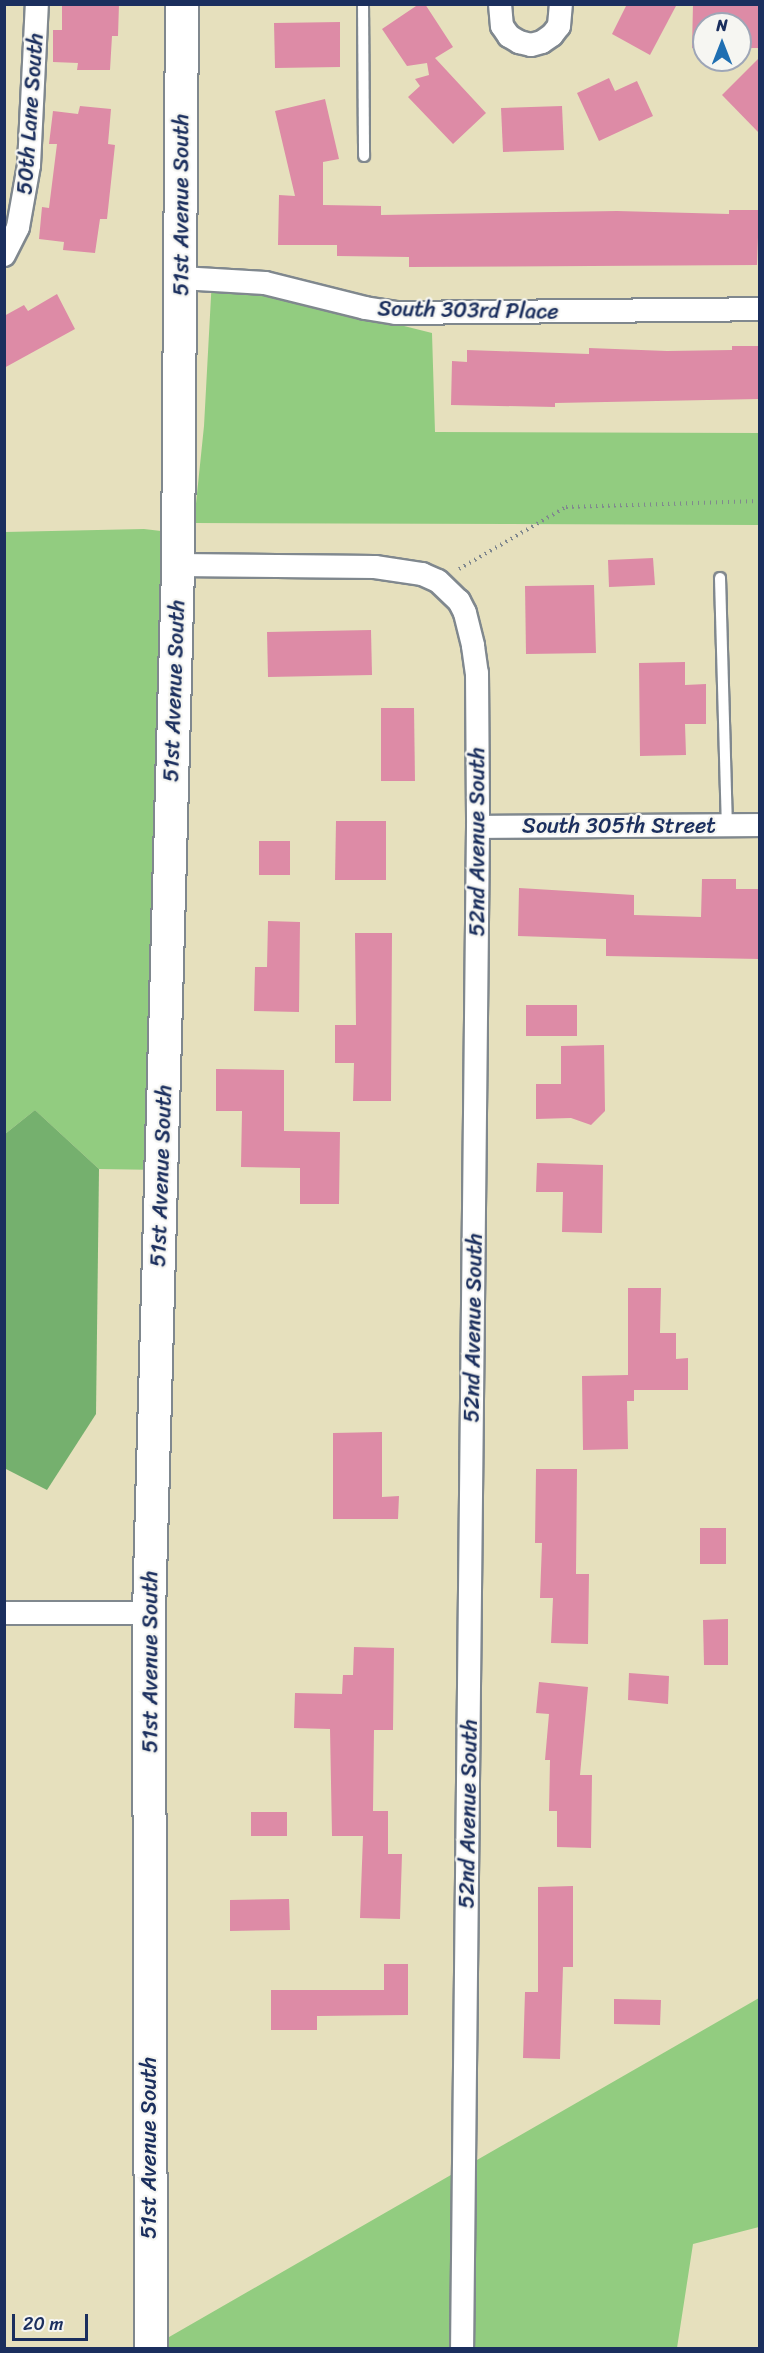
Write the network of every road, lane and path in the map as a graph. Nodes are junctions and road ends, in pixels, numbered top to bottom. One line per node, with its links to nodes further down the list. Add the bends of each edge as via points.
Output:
1 (37, 4): 7 (street, 50th Lane South, via 29,165 18,227)
2 (182, 4): 8 (main road, 51st Avenue South)
3 (363, 4): 6 (lane)
4 (500, 4): 5 (street, via 502,26 509,36 531,45 542,42 559,26)
5 (561, 4)
6 (364, 156)
7 (4, 255)
8 (181, 278): 9 (street, South 303rd Place, via 266,283 396,313); 11 (main road, 51st Avenue South)
9 (759, 309)
10 (759, 501): 13 (path, via 566,507)
11 (178, 565): 13 (street, 52nd Avenue South, via 375,567 403,569); 18 (main road, 51st Avenue South)
12 (720, 578): 14 (lane)
13 (438, 581): 16 (street, 52nd Avenue South, via 459,601 473,646 477,673)
14 (727, 825): 15 (street, South 305th Street); 16 (street, South 305th Street)
15 (759, 825)
16 (478, 827): 20 (street, 52nd Avenue South)
17 (4, 1613): 18 (street)
18 (149, 1613): 19 (main road, 51st Avenue South)
19 (151, 2349)
20 (462, 2349)

